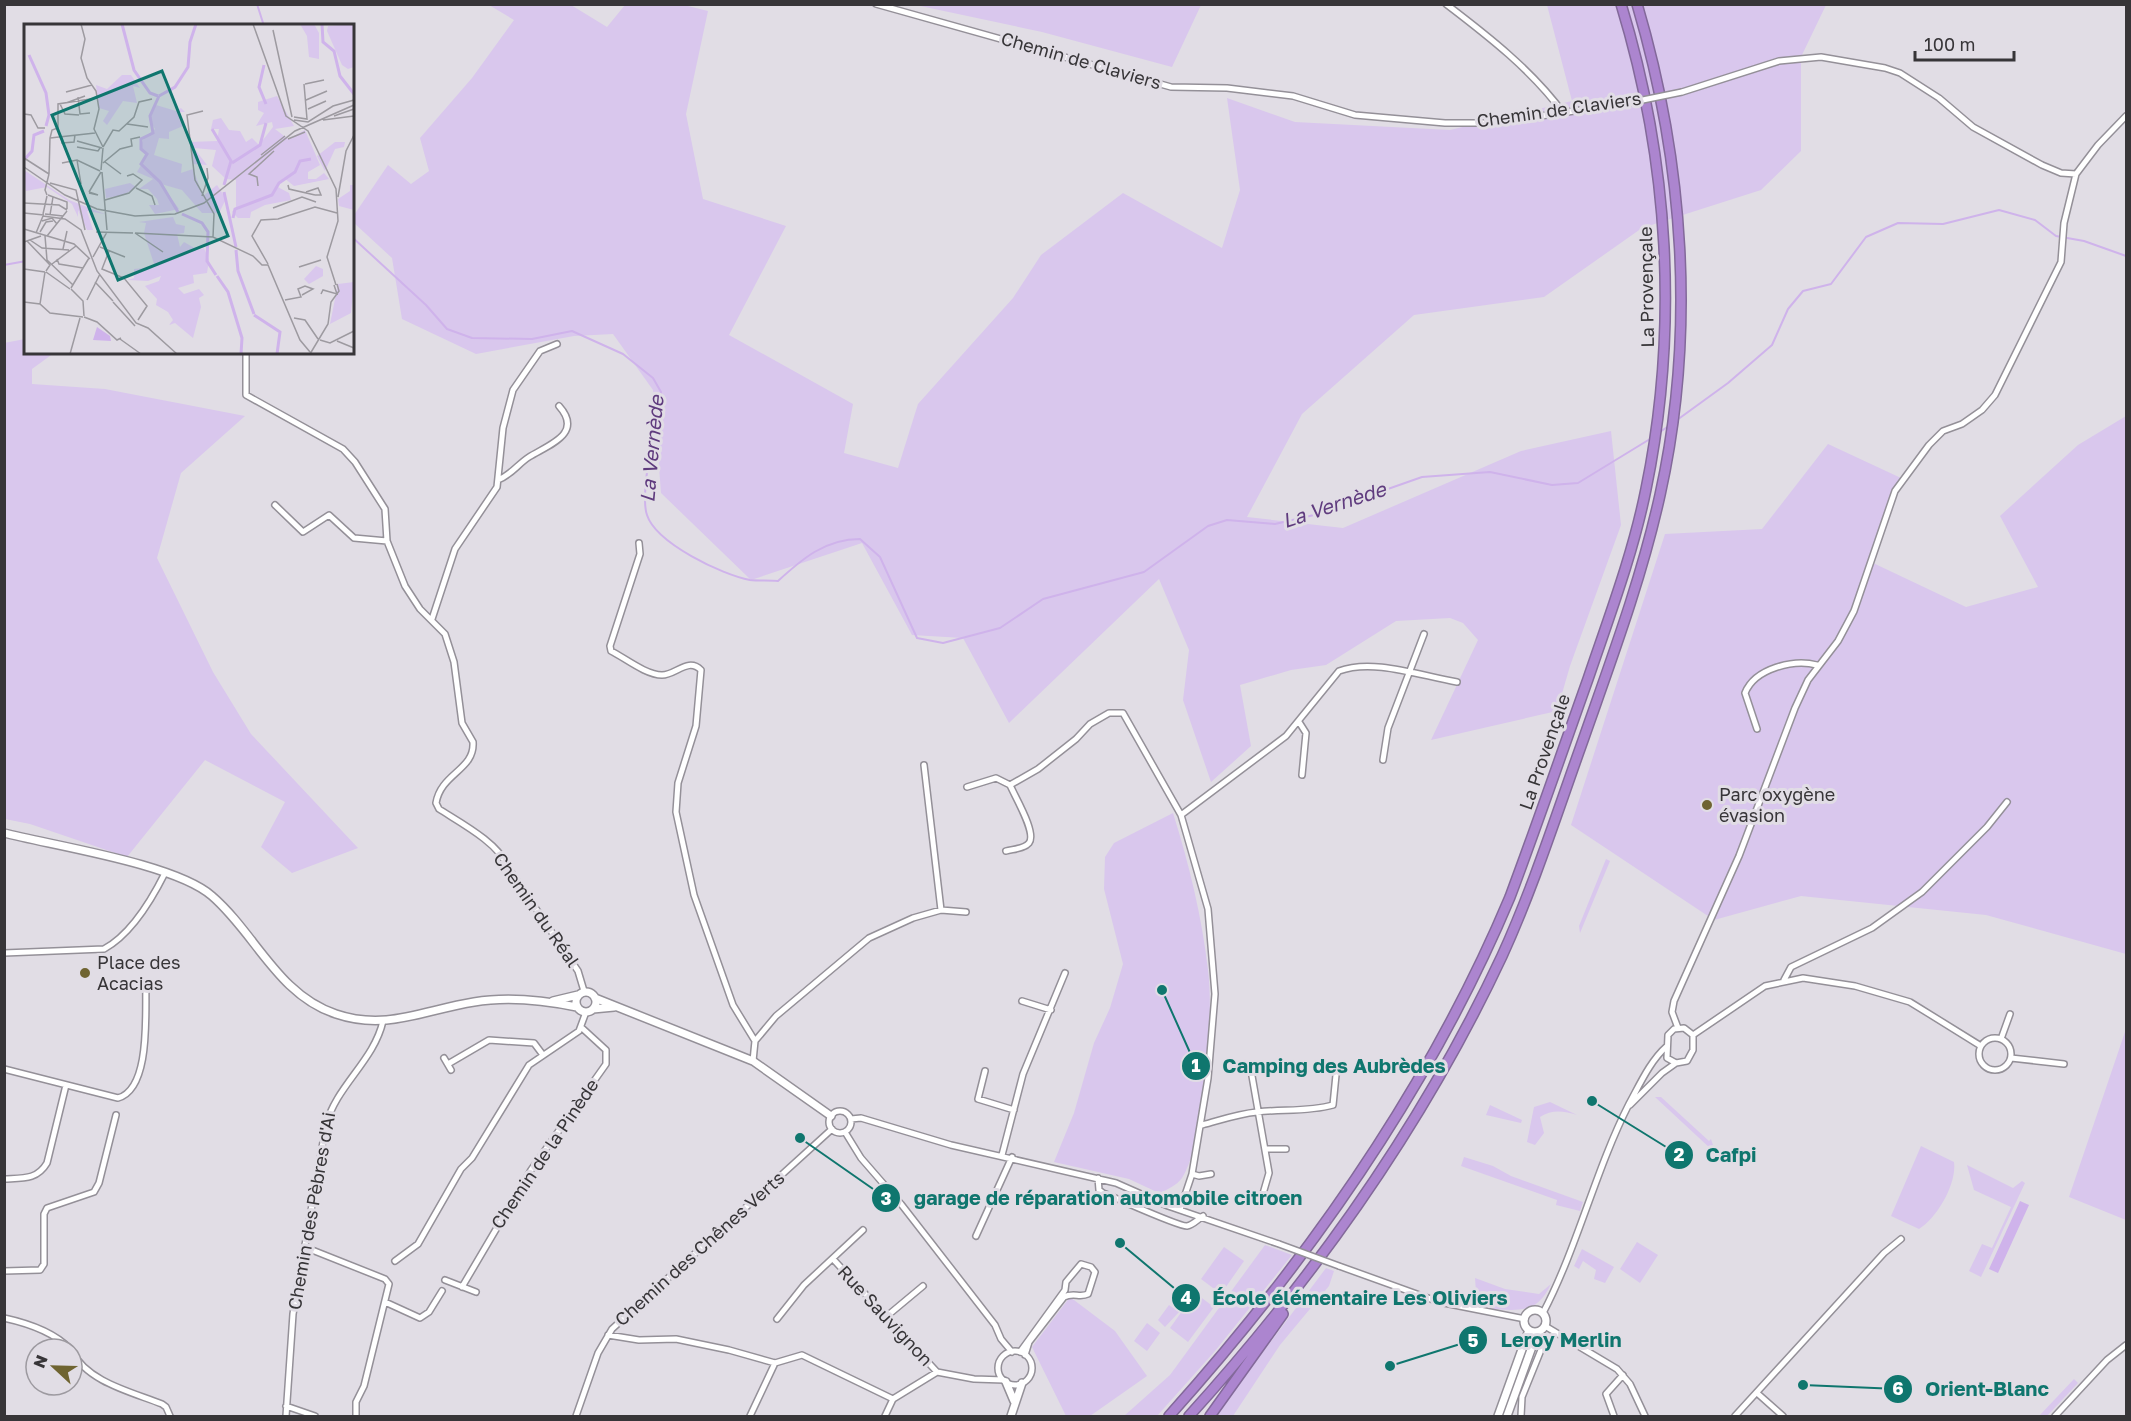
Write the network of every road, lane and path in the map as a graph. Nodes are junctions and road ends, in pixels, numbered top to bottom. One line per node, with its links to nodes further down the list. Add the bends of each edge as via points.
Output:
1 (876, 4): 5 (street, Chemin de Claviers, via 1171,87 1227,88 1293,96 1355,115 1445,123 1493,123)
2 (1446, 4): 5 (street, via 1516,62)
3 (1621, 4): 136 (highway, La Provençale, via 1651,121 1662,216 1665,328 1659,412 1629,557 1515,886 1468,990 1406,1102 1323,1228 1238,1339)
4 (1637, 4): 94 (highway, La Provençale, via 1665,117 1678,214 1681,326 1676,401 1661,494 1623,628 1502,955 1476,1009 1413,1118)
5 (1564, 114): 7 (street, Chemin de Claviers, bridge, via 1682,92 1790,60 1821,57 1900,73 1939,98 1973,127 2042,165)
6 (2127, 116): 7 (street)
7 (2076, 174): 17 (street, via 2061,262 1995,395 1962,424 1943,431 1895,491 1854,611 1838,640)
8 (557, 344): 11 (street, via 540,351 513,390 503,428)
9 (246, 354): 13 (street, Chemin du Réal, via 246,395 343,449 385,509)
10 (559, 406): 11 (street, via 567,423 561,439)
11 (498, 480): 15 (street, via 493,495 455,549)
12 (275, 505): 13 (street, via 303,532 329,515 354,538)
13 (387, 542): 15 (street, Chemin du Réal, via 405,586)
14 (639, 543): 53 (street, via 640,554 611,651 656,675 688,665 697,665 701,670 696,726 678,783 676,813 694,895 733,1005)
15 (432, 619): 39 (street, Chemin du Réal, via 445,634 454,662 462,723 473,742 465,765 443,784 436,803 504,858 578,971)
16 (1424, 634): 18 (street)
17 (1817, 665): 21 (street, via 1799,663 1776,668 1747,686 1745,693); 50 (street, via 1795,708 1742,848 1674,1000 1672,1012)
18 (1410, 674): 19 (street); 20 (street, via 1361,665 1339,671); 22 (street, via 1388,728)
19 (1457, 682)
20 (1299, 722): 24 (street, via 1306,733); 28 (street)
21 (1757, 729)
22 (1383, 760)
23 (924, 765): 33 (street)
24 (1302, 775)
25 (1010, 785): 26 (street, via 996,778); 28 (street, via 1038,769 1090,724 1109,713 1123,713); 31 (street, via 1032,833 1030,842)
26 (967, 787)
27 (2007, 802): 37 (street, via 1988,827 1914,899 1872,928 1791,967)
28 (1181, 815): 73 (street, via 1208,909 1215,994)
29 (5, 833): 30 (street); 32 (street)
30 (4, 842)
31 (1006, 851)
32 (165, 873): 35 (street, via 115,943 104,949); 48 (street, via 199,886 212,896 304,998 339,1015)
33 (941, 910): 34 (street); 53 (street, via 913,918 854,948 776,1016)
34 (966, 912)
35 (4, 953)
36 (1065, 973): 45 (street)
37 (1784, 980): 51 (street, via 1750,994); 55 (street, via 1815,980 1885,993 1935,1016)
38 (146, 985): 66 (street, via 141,1069 132,1090 118,1098)
39 (581, 993): 40 (street, via 590,992); 41 (street); 43 (street, via 575,1001)
40 (596, 998): 44 (street); 46 (street)
41 (554, 1001): 43 (street); 48 (street, via 474,1002)
42 (1022, 1001): 45 (street)
43 (577, 1007): 46 (street)
44 (614, 1007): 46 (street); 59 (street)
45 (1051, 1010): 68 (street, via 1023,1074)
46 (589, 1011): 49 (street)
47 (2010, 1014): 52 (street)
48 (383, 1021): 90 (street, Chemin des Pèbres d'Ai, via 377,1038 331,1106)
49 (582, 1028): 56 (street); 97 (street, Chemin de la Pinède, via 606,1050 606,1064 531,1170)
50 (1678, 1028): 51 (street); 54 (street, via 1668,1035)
51 (1693, 1035): 60 (street, via 1690,1058 1684,1064)
52 (2001, 1039): 55 (street, via 1989,1039); 58 (street, via 2010,1048)
53 (755, 1041): 59 (street)
54 (1667, 1046): 60 (street, via 1667,1058); 67 (street)
55 (1981, 1046): 58 (street, via 1979,1057 1989,1070 2000,1070)
56 (543, 1055): 57 (street, via 534,1043 489,1040 449,1067); 92 (street, via 529,1065 418,1244)
57 (444, 1058)
58 (2011, 1058): 61 (street)
59 (753, 1061): 71 (street)
60 (1676, 1063): 67 (street)
61 (2064, 1064)
62 (1340, 1067): 69 (street, via 1333,1105 1308,1111)
63 (4, 1069): 66 (street)
64 (985, 1071): 68 (street, via 978,1099)
65 (1252, 1076): 69 (street)
66 (66, 1085): 83 (street, via 42,1171 36,1176)
67 (1629, 1106): 101 (street, via 1612,1136)
68 (1014, 1110): 78 (street)
69 (1258, 1112): 73 (street); 76 (street)
70 (116, 1115): 93 (street, via 94,1192 47,1208 44,1214 44,1264 40,1270)
71 (831, 1116): 72 (street, via 842,1111); 74 (street)
72 (851, 1119): 75 (street); 78 (street, via 861,1118 951,1145)
73 (1202, 1125): 80 (street)
74 (832, 1129): 75 (street); 108 (street, Chemin des Chênes Verts)
75 (845, 1132): 110 (street, via 861,1158 995,1325)
76 (1266, 1149): 77 (street); 84 (street, via 1269,1173)
77 (1286, 1149)
78 (1002, 1155): 79 (street)
79 (1012, 1157): 82 (street); 88 (street)
80 (1192, 1174): 81 (street); 85 (street)
81 (1210, 1174)
82 (1098, 1178): 85 (street); 86 (street, via 1103,1193 1181,1226 1190,1226)
83 (4, 1179)
84 (1260, 1204)
85 (1180, 1210): 86 (street)
86 (1203, 1216): 105 (street, bridge, via 1404,1290 1478,1311)
87 (863, 1230): 91 (street)
88 (976, 1236)
89 (1901, 1239): 124 (street)
90 (307, 1248): 100 (street, via 385,1279 390,1291); 127 (street, Chemin des Pèbres d'Ai, via 292,1324)
91 (833, 1259): 102 (street, Rue Sauvignon); 104 (street, via 804,1285)
92 (395, 1261)
93 (4, 1271)
94 (1310, 1271): 137 (highway, La Provençale); 138 (highway)
95 (445, 1280): 97 (street)
96 (923, 1286): 102 (street)
97 (462, 1287): 99 (street)
98 (442, 1291): 100 (street, via 420,1318)
99 (476, 1292)
100 (386, 1302): 131 (street, via 364,1386 356,1402)
101 (1543, 1313): 105 (street, via 1532,1311); 106 (street)
102 (886, 1316): 119 (street, Rue Sauvignon)
103 (4, 1318): 109 (street)
104 (777, 1319)
105 (1525, 1319): 107 (street)
106 (1545, 1326): 107 (street); 120 (street, via 1608,1362)
107 (1533, 1331): 139 (street); 140 (street)
108 (608, 1335): 116 (street, via 639,1340 676,1339); 132 (street, Chemin des Chênes Verts)
109 (50, 1337)
110 (1001, 1339): 113 (street); 115 (street)
111 (1543, 1345): 141 (street, via 1522,1397)
112 (2127, 1345): 146 (street, via 2107,1360)
113 (1012, 1352): 114 (street); 115 (street)
114 (1023, 1353): 114 (street, via 1064,1297 1088,1293 1095,1272 1091,1267 1081,1264 1066,1281 1065,1290); 123 (street, via 1032,1368)
115 (1002, 1358): 118 (street)
116 (775, 1363): 125 (street, via 802,1355); 133 (street)
117 (84, 1366): 128 (street, via 101,1379 162,1404)
118 (999, 1367): 121 (street); 122 (street)
119 (937, 1372): 121 (street); 125 (street)
120 (1623, 1375): 142 (street, via 1606,1394); 143 (street)
121 (984, 1378): 122 (street)
122 (1005, 1381): 123 (street); 126 (street)
123 (1022, 1383): 126 (street)
124 (1757, 1393): 144 (street); 145 (street)
125 (893, 1399): 134 (street)
126 (1015, 1404): 135 (street)
127 (286, 1406): 129 (street, Chemin des Pèbres d'Ai); 130 (street)
128 (170, 1416)
129 (286, 1416)
130 (315, 1416)
131 (356, 1416)
132 (576, 1416)
133 (750, 1416)
134 (885, 1416)
135 (1011, 1416)
136 (1169, 1416)
137 (1189, 1416)
138 (1210, 1416)
139 (1498, 1416)
140 (1507, 1416)
141 (1521, 1416)
142 (1614, 1416)
143 (1646, 1416)
144 (1735, 1416)
145 (1783, 1416)
146 (2055, 1416)

